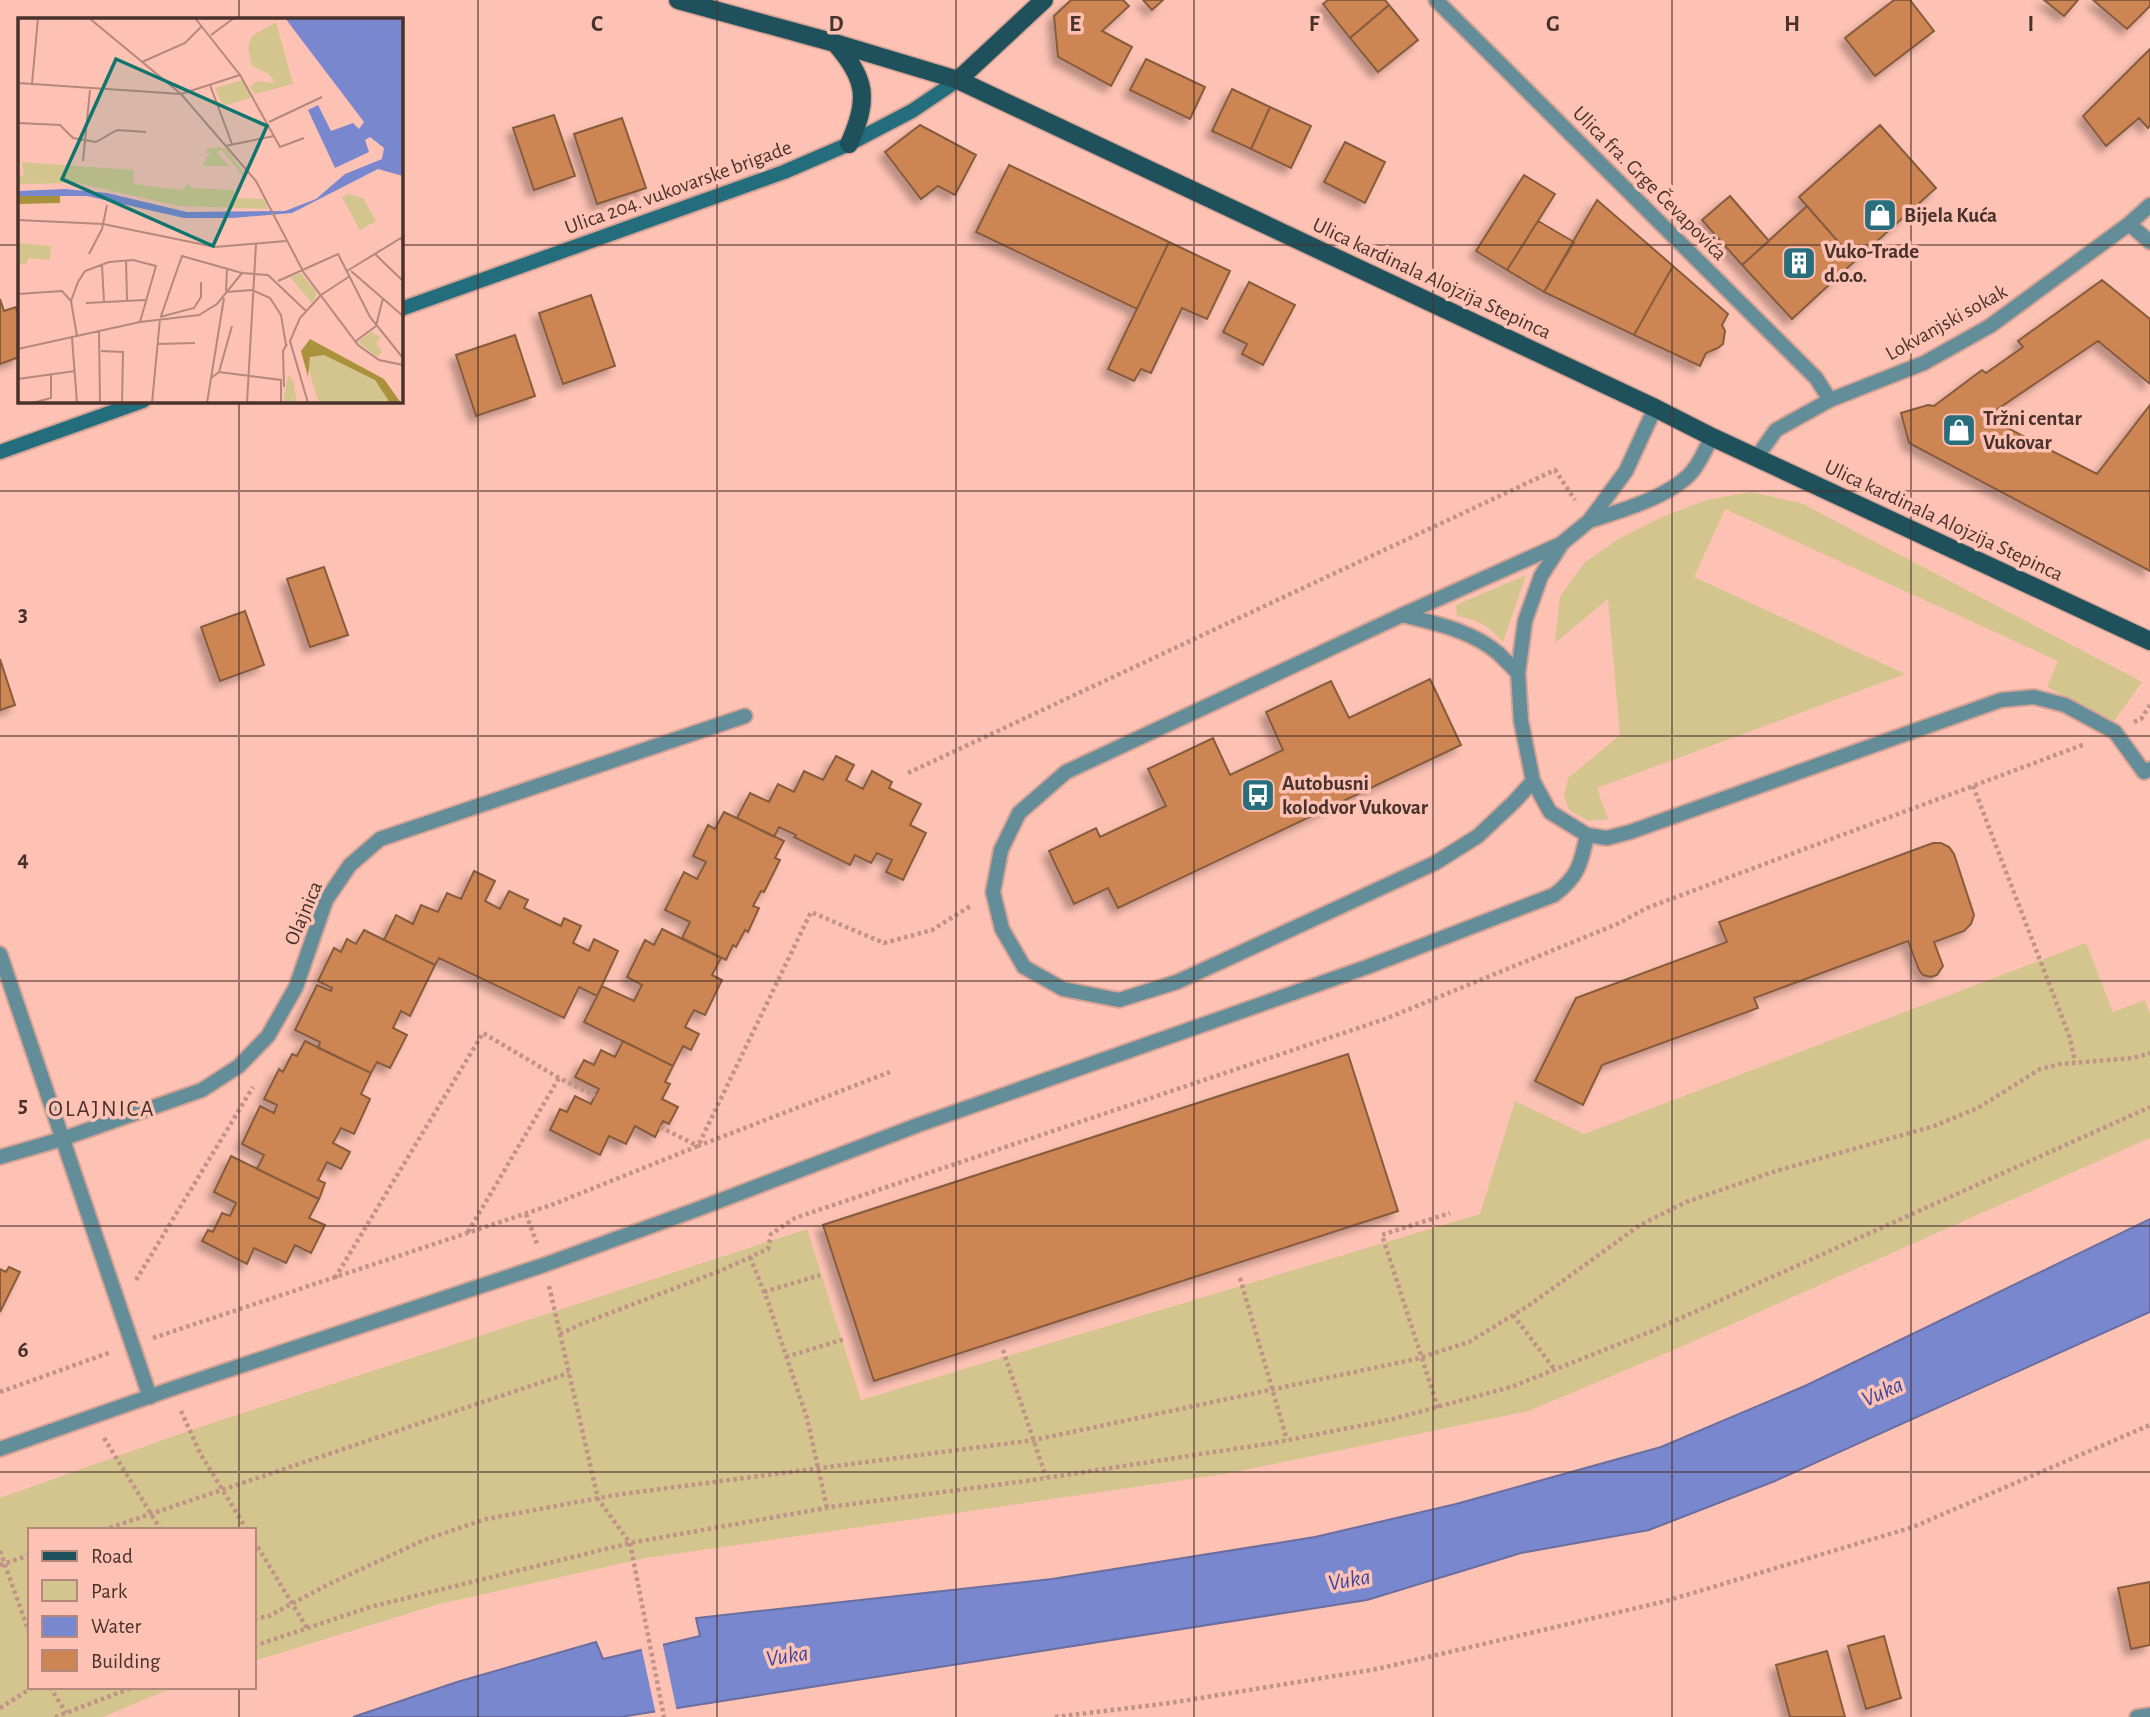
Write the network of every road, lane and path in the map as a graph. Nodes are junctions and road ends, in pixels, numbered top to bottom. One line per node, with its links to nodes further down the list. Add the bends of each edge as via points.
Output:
1 (678, 0): 4 (main road, Ulica kardinala Alojzija Stepinca)
2 (1044, 0): 5 (main road)
3 (1436, 0): 11 (street, Ulica fra. Grge Čevapovića, via 1816,378)
4 (835, 43): 5 (main road, Ulica kardinala Alojzija Stepinca); 6 (main road, via 852,62 863,102)
5 (958, 80): 6 (street, Ulica 204. vukovarske brigade); 13 (main road, Ulica kardinala Alojzija Stepinca)
6 (849, 144): 10 (street, Ulica 204. vukovarske brigade, via 784,172)
7 (2150, 205): 8 (street, Lokvanjski sokak)
8 (2129, 224): 9 (street); 11 (street, Lokvanjski sokak, via 1990,326 1924,363)
9 (2150, 242)
10 (402, 309)
11 (1830, 400): 16 (street, Lokvanjski sokak, via 1776,430)
12 (140, 402): 15 (street)
13 (1655, 408): 14 (main road, Ulica kardinala Alojzija Stepinca); 17 (street, via 1626,471)
14 (1712, 437): 16 (main road, Ulica kardinala Alojzija Stepinca); 17 (street, via 1690,475 1645,502)
15 (0, 452)
16 (1756, 458): 20 (main road, Ulica kardinala Alojzija Stepinca)
17 (1589, 521): 18 (street); 26 (path, via 1555,470)
18 (1562, 544): 19 (street); 21 (street, via 1541,576 1525,621)
19 (1402, 615): 21 (street, via 1474,638); 30 (street, via 1066,772 1019,813 1001,850)
20 (2150, 641)
21 (1518, 673): 27 (street, via 1521,721)
22 (2150, 705): 24 (path, via 2141,719)
23 (746, 716): 40 (street, Olajnica, via 380,839 350,865 326,901 296,986 268,1036 239,1066 202,1090)
24 (2115, 732): 25 (street, via 2144,772); 28 (path); 29 (street, via 2065,705 2034,698 2001,700 1630,832 1607,838)
25 (2150, 769)
26 (908, 773)
27 (1533, 781): 29 (street, via 1550,812); 30 (street, via 1478,836 1435,863 1177,982 1119,1000 1063,989 1024,967 1002,929)
28 (1973, 786): 33 (path, via 2070,1038); 46 (path, via 1647,908 1617,925 1385,1019 795,1218 771,1234 768,1249)
29 (1587, 835): 47 (street, via 1581,864 1570,882 1554,895)
30 (993, 892): 41 (path, via 932,930 884,943 811,912)
31 (0, 954): 40 (street)
32 (2150, 1053): 33 (path)
33 (2075, 1062): 53 (path, via 2040,1069 1978,1108 1934,1126 1686,1202 1640,1225)
34 (890, 1072): 41 (path)
35 (260, 1076): 52 (path)
36 (559, 1078): 37 (path); 45 (path); 50 (path, via 483,1033)
37 (595, 1096)
38 (2150, 1107): 60 (path, via 1652,1331)
39 (660, 1127): 41 (path)
40 (62, 1139): 42 (street, Olajnica); 52 (street)
41 (698, 1146): 44 (path)
42 (0, 1157)
43 (1450, 1213): 59 (path, via 1382,1235)
44 (527, 1214): 45 (path); 47 (path)
45 (468, 1233): 50 (path)
46 (751, 1257): 51 (path); 54 (path)
47 (544, 1265): 54 (path); 62 (street)
48 (820, 1275): 51 (path)
49 (1240, 1278): 63 (path)
50 (334, 1279): 56 (path)
51 (764, 1292): 58 (path)
52 (119, 1308): 56 (street)
53 (1513, 1315): 59 (path, via 1469,1342); 60 (path)
54 (560, 1334): 61 (path)
55 (845, 1339): 58 (path)
56 (131, 1345): 64 (path); 65 (street)
57 (1003, 1350): 69 (path)
58 (786, 1357): 72 (path)
59 (1421, 1357): 63 (path); 66 (path)
60 (1555, 1370): 66 (path)
61 (569, 1373): 74 (path); 75 (path)
62 (170, 1389): 65 (street); 74 (path)
63 (1272, 1389): 69 (path); 70 (path)
64 (0, 1392)
65 (150, 1396): 67 (street)
66 (1438, 1408): 70 (path)
67 (90, 1417): 71 (street); 77 (path)
68 (2150, 1425): 99 (path, via 1913,1527 1666,1601 1377,1669)
69 (1034, 1440): 72 (path); 73 (path)
70 (1287, 1440): 73 (path)
71 (0, 1449)
72 (818, 1468): 75 (path); 76 (path)
73 (1046, 1477): 76 (path)
74 (222, 1490): 77 (path); 80 (path)
75 (598, 1499): 82 (path); 86 (path, via 486,1519 424,1540)
76 (827, 1508): 82 (path)
77 (151, 1514): 78 (path); 79 (path)
78 (109, 1528)
79 (160, 1528)
80 (246, 1528)
81 (256, 1544): 86 (path)
82 (630, 1544): 88 (path, via 370,1607); 98 (path)
83 (0, 1551): 85 (path)
84 (28, 1556): 85 (path)
85 (2, 1564): 89 (path)
86 (292, 1604): 87 (path); 88 (path)
87 (256, 1619)
88 (307, 1628): 90 (path)
89 (28, 1630)
90 (256, 1645)
91 (30, 1689): 94 (path)
92 (51, 1689): 95 (path)
93 (129, 1689): 95 (path)
94 (0, 1708)
95 (65, 1713): 97 (path)
96 (2150, 1714): 100 (street)
97 (55, 1717)
98 (664, 1717)
99 (1055, 1717)
100 (2137, 1717)

